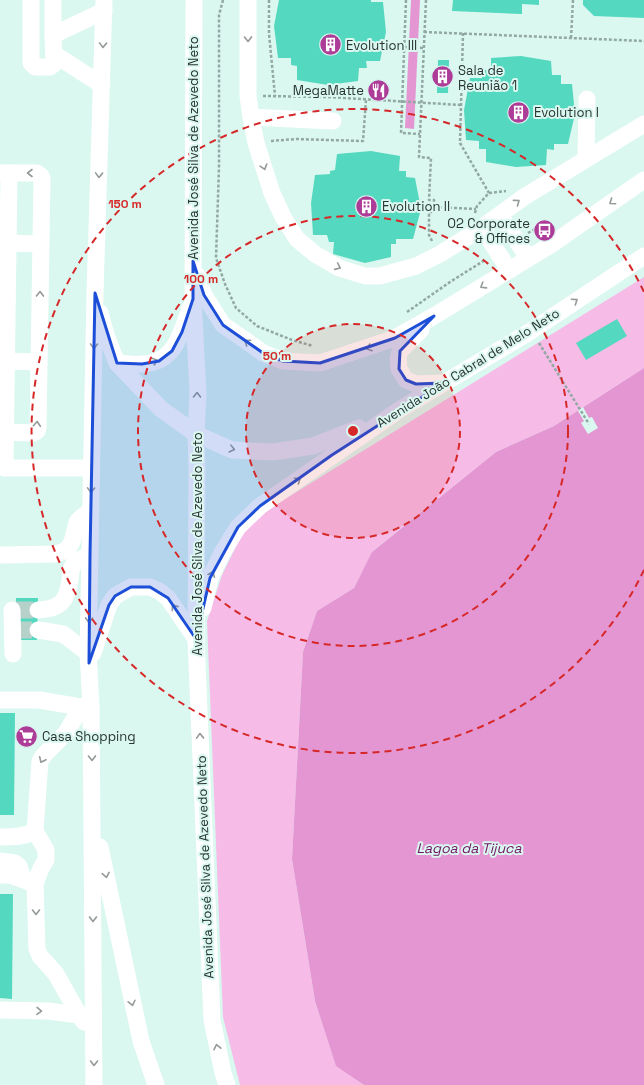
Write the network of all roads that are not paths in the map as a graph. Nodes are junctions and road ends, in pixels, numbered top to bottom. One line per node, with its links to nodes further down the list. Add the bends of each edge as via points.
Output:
1 (31, 0): 7 (street, via 31,63 35,67 50,67 54,64)
2 (53, 0): 6 (street)
3 (194, 0): 22 (street, Avenida José Silva de Azevedo Neto)
4 (248, 0): 10 (street, one-way to 10, via 248,96)
5 (105, 4): 6 (street); 8 (street, one-way to 8)
6 (54, 35): 7 (street)
7 (54, 54): 8 (street)
8 (102, 86): 24 (street, one-way to 24)
9 (587, 99): 13 (street)
10 (251, 117): 11 (street); 17 (street, one-way to 17, via 272,193 283,217 297,238 315,254 339,268 365,276 398,272 440,254)
11 (333, 121)
12 (644, 124): 13 (street)
13 (586, 158): 16 (street, one-way to 13)
14 (4, 173): 18 (street); 19 (street, one-way to 14, via 41,176 37,173)
15 (644, 180): 21 (street, one-way to 21)
16 (500, 214): 17 (street); 21 (street)
17 (482, 228): 23 (street)
18 (8, 243): 19 (street); 27 (street)
19 (40, 244): 28 (street, one-way to 19)
20 (644, 256): 30 (street, Avenida João Cabral de Melo Neto, one-way to 20)
21 (528, 258): 23 (street)
22 (193, 261): 25 (street, Avenida José Silva de Azevedo Neto); 26 (street, one-way to 22, via 395,338 320,363 283,361 263,353 223,325 204,295)
23 (509, 270): 26 (street, one-way to 26)
24 (95, 293): 29 (street, via 106,335); 35 (street, one-way to 35)
25 (193, 299): 29 (street, one-way to 25, via 142,364 159,361 172,351 182,332); 33 (street, Avenida José Silva de Azevedo Neto, one-way to 25, via 198,392)
26 (434, 316): 30 (street, via 400,351 399,369 406,380 416,384)
27 (6, 361): 28 (street); 32 (street)
28 (38, 362): 32 (street, one-way to 28, via 34,433 37,430)
29 (117, 363): 33 (street, via 161,409)
30 (444, 383): 31 (street, Avenida João Cabral de Melo Neto)
31 (399, 410): 33 (street, one-way to 31, via 232,450 274,452 313,446 345,435); 42 (street, Avenida João Cabral de Melo Neto, one-way to 31, via 210,578 238,527 260,506)
32 (4, 427): 34 (street)
33 (196, 434): 42 (street, Avenida José Silva de Azevedo Neto)
34 (3, 467): 35 (street)
35 (92, 468): 36 (street, one-way to 36)
36 (91, 510): 37 (street, via 77,522 72,542 67,550 56,554); 38 (street)
37 (0, 555)
38 (90, 555): 40 (street, via 75,563 71,570 66,597 59,606 49,610); 44 (street, one-way to 44)
39 (9, 610): 43 (street, via 14,630)
40 (38, 610)
41 (38, 630): 44 (street, via 63,634)
42 (196, 639): 44 (street, one-way to 44, via 168,598 150,587 131,587 115,596 109,605); 59 (street, Avenida José Silva de Azevedo Neto, one-way to 42, via 212,1020)
43 (13, 654)
44 (89, 658): 46 (street)
45 (0, 700): 46 (street, via 39,700)
46 (86, 706): 47 (street, one-way to 47); 48 (street, one-way to 48, via 40,761)
47 (93, 810): 56 (street, one-way to 56); 58 (street, one-way to 58, via 132,1004)
48 (29, 833): 49 (street); 50 (street, via 14,847); 53 (street, via 46,850 46,860)
49 (0, 837)
50 (0, 849)
51 (0, 861): 53 (street, via 19,866)
52 (0, 875): 53 (street, via 10,875)
53 (29, 882): 55 (street, one-way to 55, via 37,949 56,974)
54 (0, 1010): 55 (street, one-way to 55, via 48,1011)
55 (79, 1015): 56 (street)
56 (94, 1034): 57 (street, one-way to 57)
57 (94, 1085)
58 (156, 1085)
59 (227, 1085)

